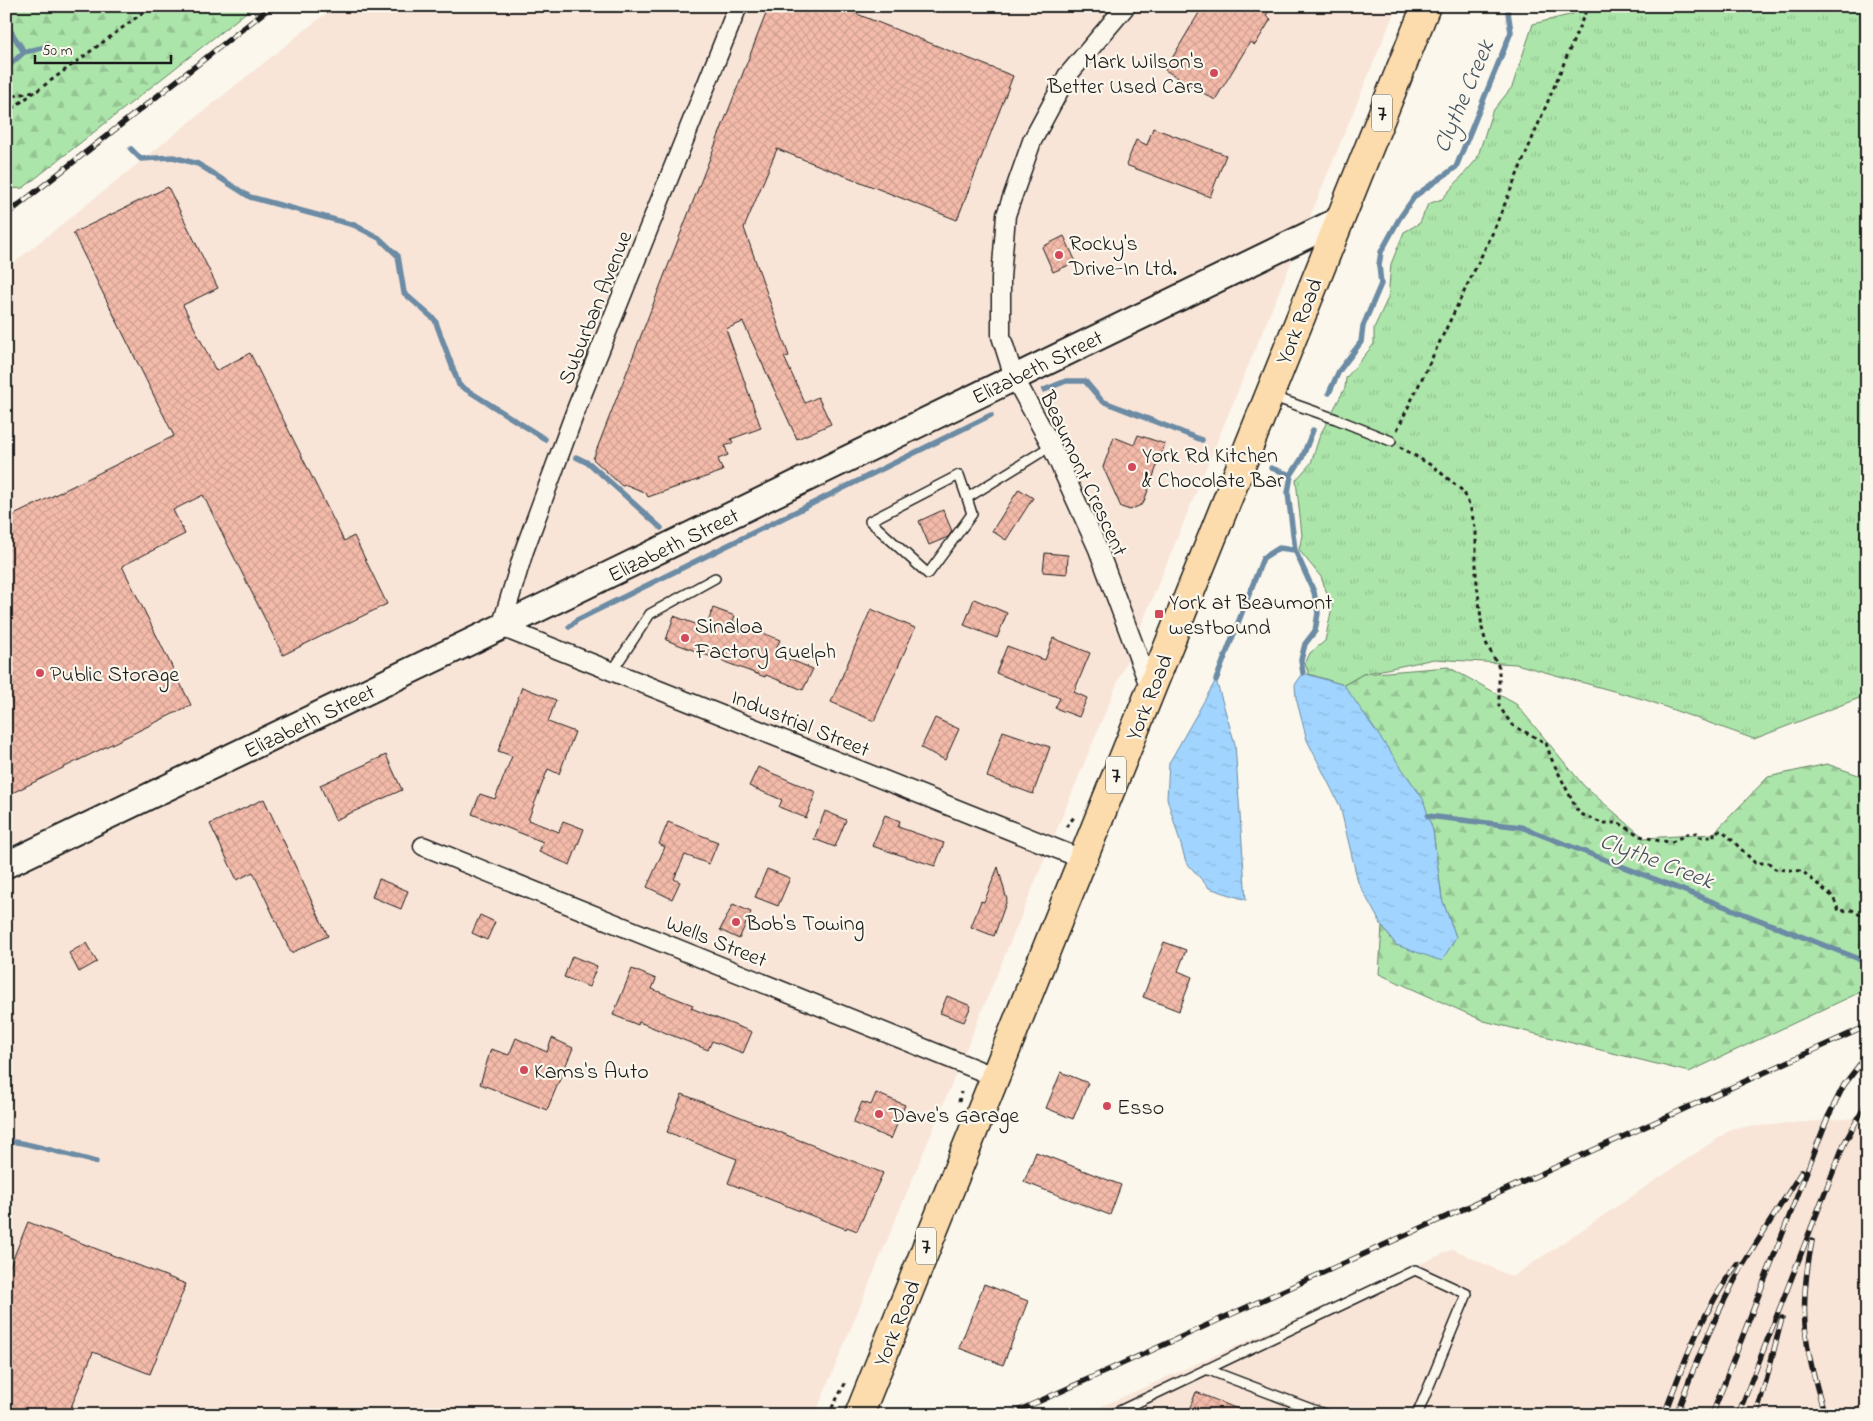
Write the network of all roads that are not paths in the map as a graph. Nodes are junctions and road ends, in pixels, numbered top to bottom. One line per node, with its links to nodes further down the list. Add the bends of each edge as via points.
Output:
1 (738, 6): 11 (street, Suburban Avenue, via 577,408 524,550)
2 (1126, 6): 5 (street, Beaumont Crescent, via 1088,49 1052,99 1032,141 1006,216 1001,278 1002,336)
3 (1426, 6): 4 (main road, York Road / 7)
4 (1339, 220): 5 (street, Elizabeth Street); 6 (main road, York Road / 7)
5 (1014, 377): 8 (street, Beaumont Crescent); 11 (street, Elizabeth Street)
6 (1268, 395): 7 (lane); 13 (main road, York Road / 7)
7 (1391, 441)
8 (1051, 446): 9 (lane); 13 (street, Beaumont Crescent, via 1098,549)
9 (967, 498): 9 (lane, via 959,475 870,521 928,574 972,514)
10 (715, 578): 12 (lane, via 650,614)
11 (501, 627): 12 (street, Industrial Street); 16 (street, Elizabeth Street)
12 (613, 670): 15 (street, Industrial Street)
13 (1150, 691): 15 (main road, York Road / 7)
14 (423, 846): 17 (street, Wells Street)
15 (1082, 860): 17 (main road, York Road / 7)
16 (6, 865)
17 (993, 1076): 19 (main road, York Road / 7)
18 (1206, 1369): 20 (lane); 21 (lane); 22 (lane, via 1415,1270 1467,1294)
19 (859, 1415)
20 (1111, 1415)
21 (1327, 1415)
22 (1417, 1415)

